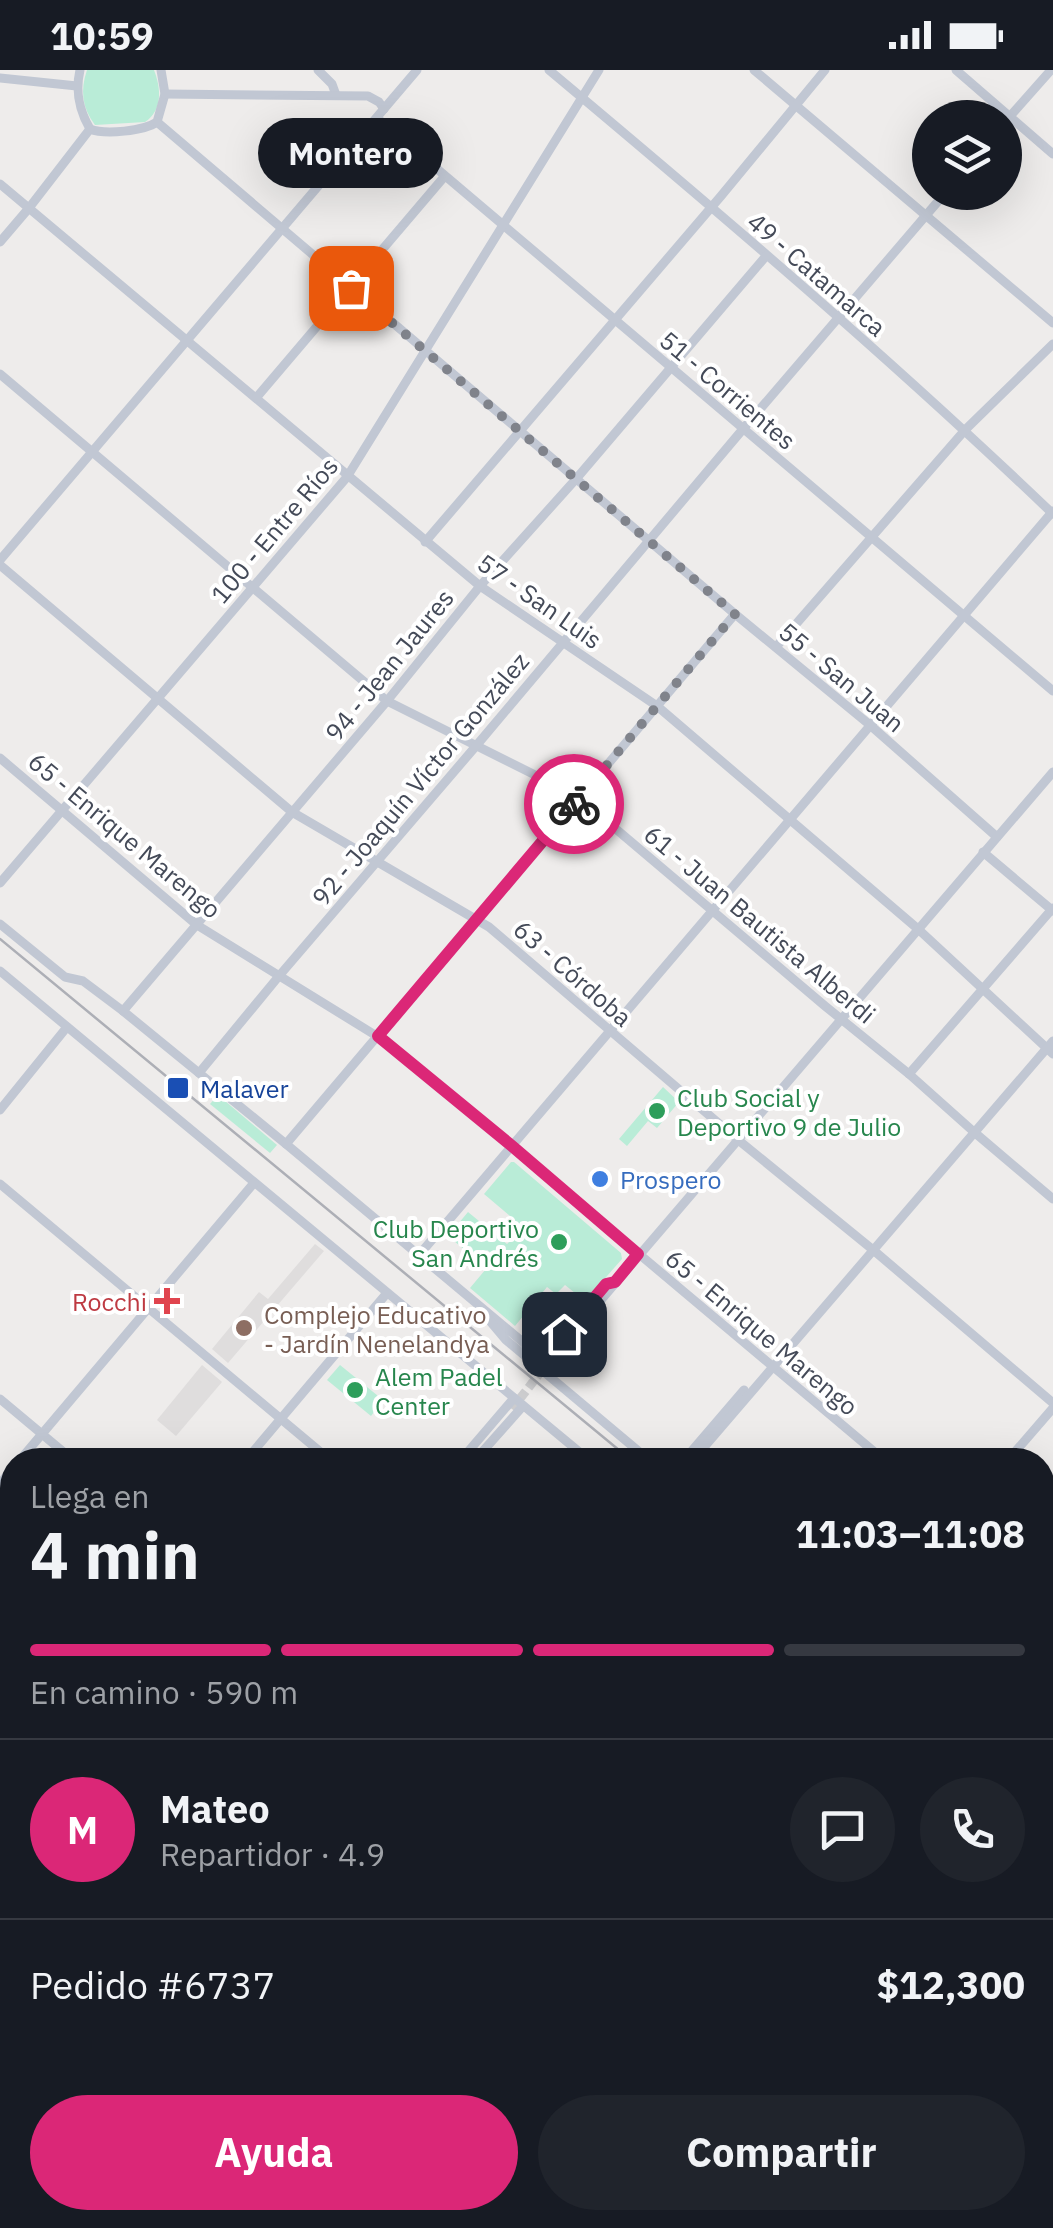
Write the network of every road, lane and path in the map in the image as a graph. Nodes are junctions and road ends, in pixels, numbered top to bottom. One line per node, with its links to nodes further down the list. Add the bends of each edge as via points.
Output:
1 (80, 70): 12 (street)
2 (161, 70): 13 (street)
3 (318, 70): 14 (street)
4 (417, 70): 19 (street)
5 (549, 70): 15 (street, 49 - Catamarca)
6 (599, 70): 15 (street, 100 - Entre Ríos)
7 (754, 70): 18 (street)
8 (825, 70): 18 (street)
9 (956, 70): 16 (street)
10 (1050, 70): 17 (street)
11 (0, 78): 12 (street)
12 (77, 86): 21 (street)
13 (166, 94): 14 (street); 20 (street)
14 (336, 95): 19 (street, via 368,96 379,102)
15 (581, 97): 27 (street, 49 - Catamarca); 30 (street, 100 - Entre Ríos)
16 (987, 100)
17 (1022, 102)
18 (796, 105): 27 (street); 29 (street)
19 (380, 114): 24 (street, 51 - Corrientes); 31 (street)
20 (157, 122): 21 (street); 31 (street, 55 - San Juan)
21 (90, 129): 26 (street)
22 (1022, 130): 23 (street)
23 (1053, 154)
24 (444, 177): 30 (street, 51 - Corrientes); 34 (street)
25 (0, 184): 26 (street, 57 - San Luis)
26 (29, 208): 32 (street); 38 (street, 57 - San Luis)
27 (711, 208): 33 (street, 49 - Catamarca); 36 (street)
28 (931, 210): 29 (street, 92 - Joaquín Víctor González)
29 (926, 216): 35 (street, 92 - Joaquín Víctor González); 37 (street)
30 (503, 224): 36 (street, 51 - Corrientes); 40 (street, 100 - Entre Ríos)
31 (282, 229): 34 (street, 55 - San Juan); 38 (street)
32 (0, 242)
33 (766, 256): 35 (street, 49 - Catamarca); 41 (street, 94 - Jean Jaures)
34 (351, 288): 40 (street, 55 - San Juan); 43 (street)
35 (838, 317): 44 (street, 92 - Joaquín Víctor González); 45 (street, 49 - Catamarca)
36 (614, 320): 41 (street, 51 - Corrientes); 46 (street)
37 (1053, 323)
38 (186, 341): 43 (street, 57 - San Luis); 47 (street)
39 (1053, 344): 45 (street)
40 (424, 350): 46 (street, 55 - San Juan); 48 (street, 100 - Entre Ríos)
41 (672, 368): 44 (street, 51 - Corrientes); 49 (street, 94 - Jean Jaures)
42 (0, 374): 47 (street, 61 - Juan Bautista Alberdi)
43 (256, 398): 48 (street, 57 - San Luis)
44 (742, 429): 51 (street, 51 - Corrientes); 52 (street, 92 - Joaquín Víctor González)
45 (965, 430): 50 (street, 49 - Catamarca); 51 (street)
46 (519, 431): 49 (street, 55 - San Juan); 53 (street)
47 (92, 452): 54 (street); 56 (street, 61 - Juan Bautista Alberdi)
48 (347, 476): 53 (street, 57 - San Luis); 56 (street, 100 - Entre Ríos)
49 (576, 479): 52 (street, 55 - San Juan); 55 (street, 94 - Jean Jaures)
50 (1052, 513): 58 (street)
51 (871, 537): 58 (street, 51 - Corrientes); 60 (street)
52 (649, 540): 57 (street, 55 - San Juan); 59 (street, 92 - Joaquín Víctor González)
53 (425, 542): 55 (street, 57 - San Luis)
54 (0, 562): 62 (street, 63 - Córdoba)
55 (480, 586): 59 (street, 57 - San Luis); 63 (street, 94 - Jean Jaures)
56 (252, 587): 62 (street, 100 - Entre Ríos); 63 (street, 61 - Juan Bautista Alberdi)
57 (735, 614): 60 (street, 55 - San Juan); 64 (street)
58 (964, 616): 61 (street, 51 - Corrientes); 65 (street)
59 (563, 642): 64 (street, 57 - San Luis); 66 (street, 92 - Joaquín Víctor González)
60 (776, 647): 65 (street, 55 - San Juan)
61 (1053, 691)
62 (157, 698): 70 (street, 100 - Entre Ríos); 71 (street, 63 - Córdoba)
63 (387, 701): 66 (street, 61 - Juan Bautista Alberdi); 71 (street, 94 - Jean Jaures)
64 (657, 706): 69 (street); 72 (street, 57 - San Luis)
65 (870, 726): 72 (street); 73 (street, 55 - San Juan)
66 (476, 746): 69 (street, 61 - Juan Bautista Alberdi); 75 (street, 92 - Joaquín Víctor González)
67 (0, 758): 70 (street, 65 - Enrique Marengo)
68 (1053, 772): 73 (street)
69 (579, 799): 78 (street, 61 - Juan Bautista Alberdi); 79 (street)
70 (62, 811): 76 (street, 100 - Entre Ríos); 81 (street, 65 - Enrique Marengo)
71 (292, 812): 75 (street, 63 - Córdoba); 81 (street, 94 - Jean Jaures)
72 (791, 820): 78 (street); 82 (street, 57 - San Luis)
73 (997, 836): 74 (street)
74 (984, 852): 77 (street); 82 (street)
75 (376, 861): 79 (street, 63 - Córdoba); 84 (street, 92 - Joaquín Víctor González)
76 (0, 883)
77 (1053, 910): 85 (street)
78 (713, 912): 87 (street, 61 - Juan Bautista Alberdi); 89 (street)
79 (477, 918): 89 (street, 63 - Córdoba); 90 (street)
80 (0, 924): 86 (street, via 65,977 83,981)
81 (198, 925): 84 (street, 65 - Enrique Marengo); 86 (street, 94 - Jean Jaures)
82 (918, 929): 85 (street, 57 - San Luis); 87 (street)
83 (0, 971): 88 (street)
84 (279, 976): 90 (street, 65 - Enrique Marengo); 92 (street, 92 - Joaquín Víctor González)
85 (984, 990): 91 (street, 57 - San Luis); 93 (street)
86 (123, 1011): 92 (street)
87 (841, 1018): 93 (street, 61 - Juan Bautista Alberdi); 96 (street)
88 (67, 1027): 94 (street); 99 (street)
89 (610, 1032): 96 (street, 63 - Córdoba); 98 (street)
90 (378, 1036): 97 (street); 98 (street, 65 - Enrique Marengo)
91 (1051, 1048): 95 (street)
92 (199, 1073): 97 (street)
93 (910, 1074): 95 (street, 61 - Juan Bautista Alberdi)
94 (0, 1110)
95 (974, 1132): 101 (street, 61 - Juan Bautista Alberdi); 102 (street)
96 (737, 1140): 102 (street, 63 - Córdoba); 103 (street)
97 (286, 1144): 104 (street)
98 (512, 1146): 103 (street, 65 - Enrique Marengo); 104 (street)
99 (254, 1183): 105 (street); 106 (street)
100 (0, 1184): 106 (street)
101 (1051, 1193)
102 (872, 1249): 108 (street); 112 (street, 63 - Córdoba)
103 (638, 1254): 107 (street); 108 (street, 65 - Enrique Marengo)
104 (420, 1255): 107 (street)
105 (387, 1293): 111 (street); 113 (street)
106 (148, 1307): 113 (street); 114 (street)
107 (543, 1365): 121 (street)
108 (771, 1367): 109 (street); 125 (street, 65 - Enrique Marengo)
109 (762, 1379): 122 (street, via 750,1382); 123 (street); 124 (street)
110 (0, 1399): 114 (street)
111 (516, 1404): 119 (street); 120 (street)
112 (1053, 1405): 126 (street)
113 (281, 1419): 117 (street); 118 (street)
114 (42, 1434): 115 (street); 116 (street)
115 (30, 1448)
116 (59, 1448)
117 (256, 1448)
118 (316, 1448)
119 (478, 1448)
120 (573, 1448)
121 (636, 1448)
122 (694, 1448)
123 (703, 1448)
124 (711, 1448)
125 (869, 1448)
126 (1018, 1448)

